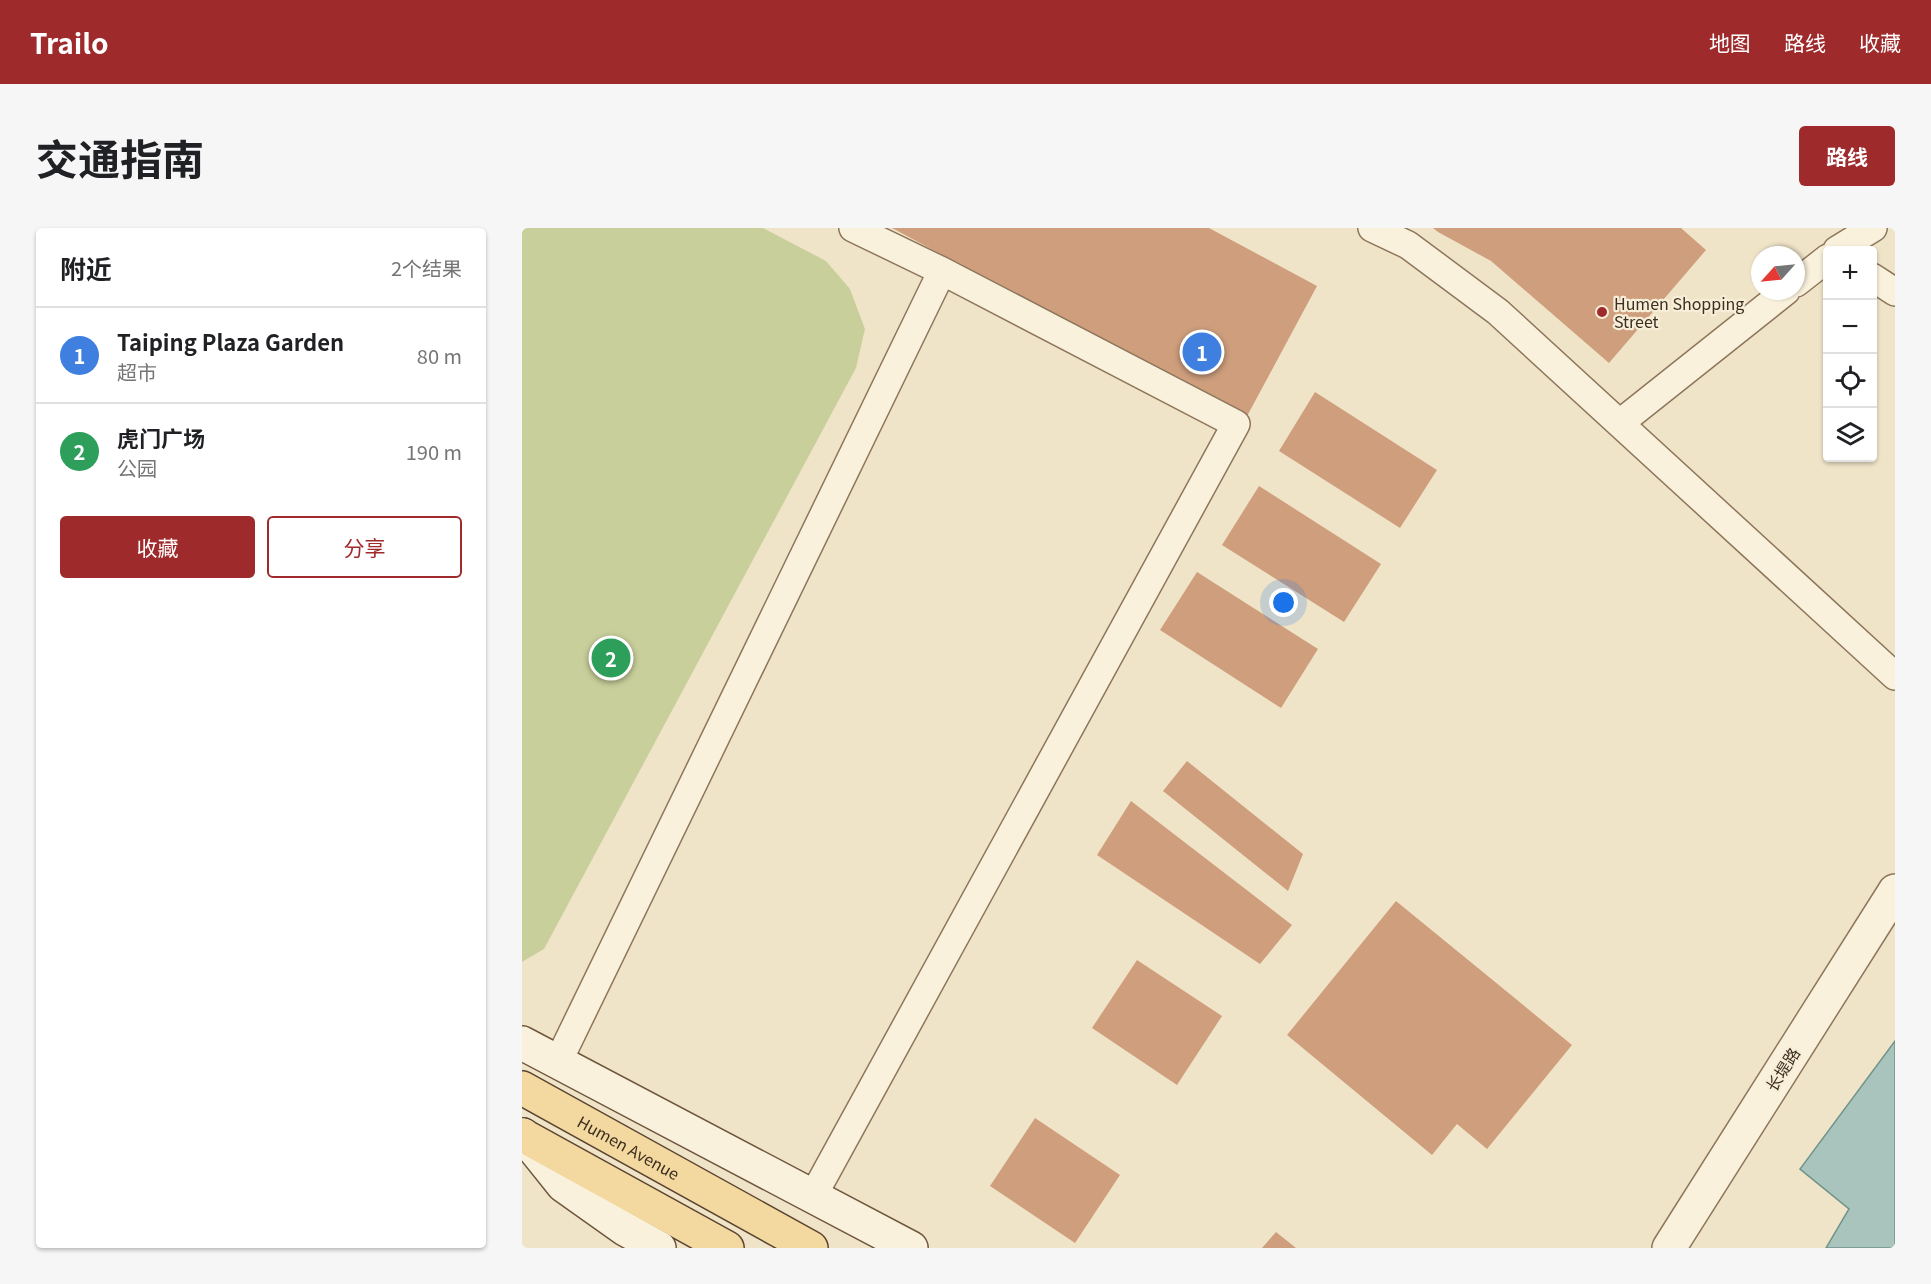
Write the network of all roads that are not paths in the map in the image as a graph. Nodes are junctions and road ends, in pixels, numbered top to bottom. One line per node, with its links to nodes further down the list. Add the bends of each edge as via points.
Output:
1 (853, 228): 6 (street)
2 (1372, 228): 11 (street, via 1408,245 1498,312)
3 (1873, 228): 4 (street)
4 (1844, 246)
5 (1823, 261): 7 (street)
6 (942, 272): 15 (street); 18 (street, via 1236,423)
7 (1805, 276)
8 (1877, 280): 9 (street)
9 (1895, 292)
10 (1775, 300): 11 (street)
11 (1620, 423): 12 (street)
12 (1895, 676)
13 (1895, 891): 23 (main road, 长堤路)
14 (522, 1043): 15 (main road)
15 (558, 1062): 18 (main road)
16 (522, 1088): 21 (main road, Humen Avenue)
17 (522, 1135): 19 (main road); 20 (main road, via 563,1185)
18 (813, 1196): 22 (main road)
19 (721, 1245)
20 (659, 1248)
21 (811, 1248)
22 (911, 1248)
23 (1669, 1248)

